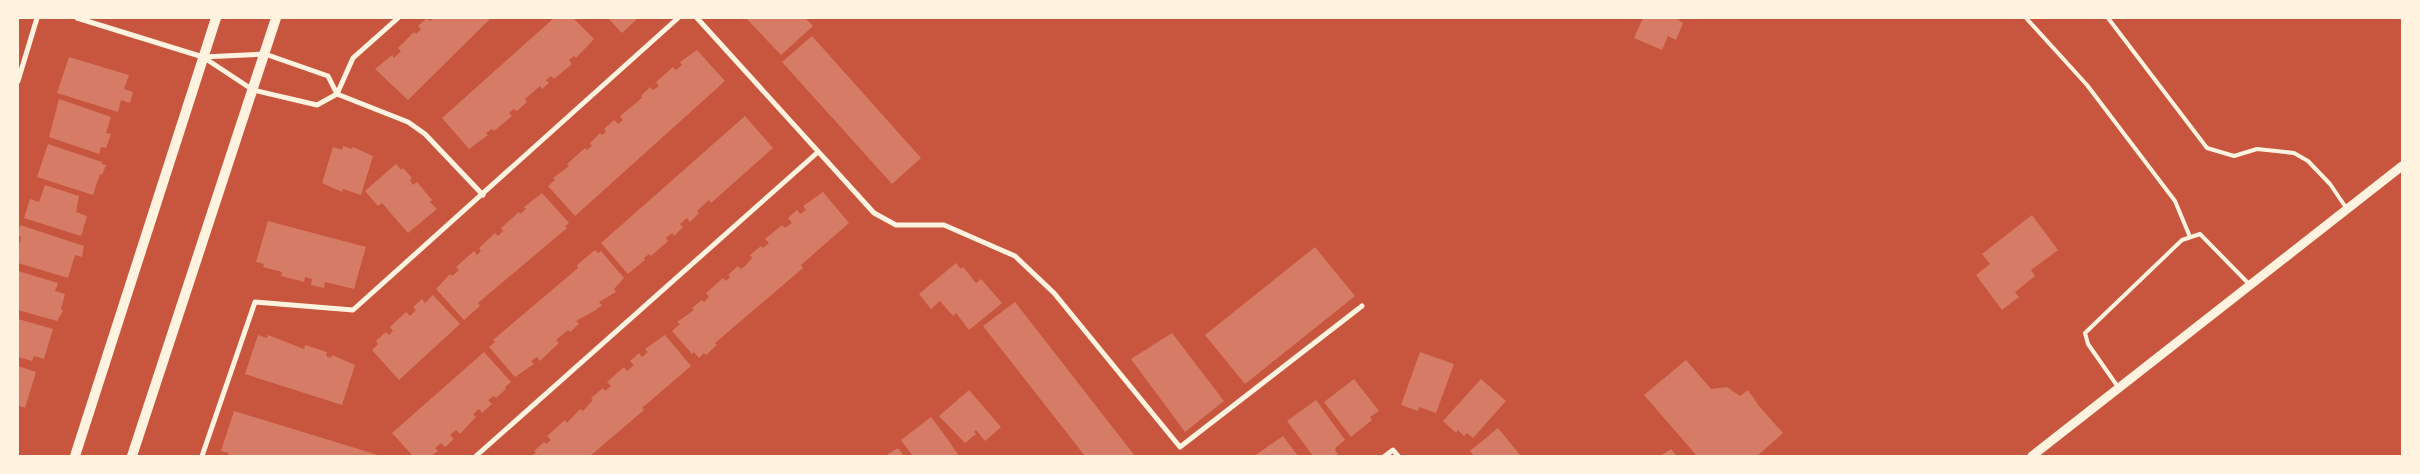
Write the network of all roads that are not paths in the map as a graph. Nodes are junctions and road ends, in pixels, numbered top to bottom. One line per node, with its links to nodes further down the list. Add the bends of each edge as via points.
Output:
1 (37, 18): 12 (street)
2 (77, 18): 11 (street)
3 (216, 18): 11 (main road)
4 (276, 18): 10 (main road)
5 (398, 18): 14 (street, via 354,58)
6 (678, 18): 17 (street)
7 (697, 18): 15 (street)
8 (2026, 18): 19 (lane, via 2087,85 2175,201)
9 (2108, 18): 18 (lane, via 2207,148 2234,156 2257,149 2294,153 2319,172)
10 (265, 54): 11 (street); 13 (main road); 14 (street, via 328,76)
11 (203, 57): 13 (street); 23 (main road)
12 (18, 81)
13 (253, 90): 14 (street, via 317,105); 24 (main road)
14 (337, 94): 17 (street, via 408,122 425,134)
15 (818, 152): 21 (street, via 874,213 896,225 944,225 1015,256 1054,293 1180,447); 26 (street)
16 (2402, 166): 18 (street)
17 (482, 194): 25 (street, via 353,310 255,302)
18 (2347, 210): 20 (street)
19 (2190, 237): 20 (lane, via 2200,234); 22 (lane, via 2182,240 2085,333 2088,344)
20 (2251, 285): 22 (street)
21 (1362, 306)
22 (2119, 388): 29 (street)
23 (75, 456)
24 (132, 456)
25 (202, 456)
26 (476, 456)
27 (1385, 456): 28 (street, via 1393,450)
28 (1398, 456)
29 (2032, 456)

